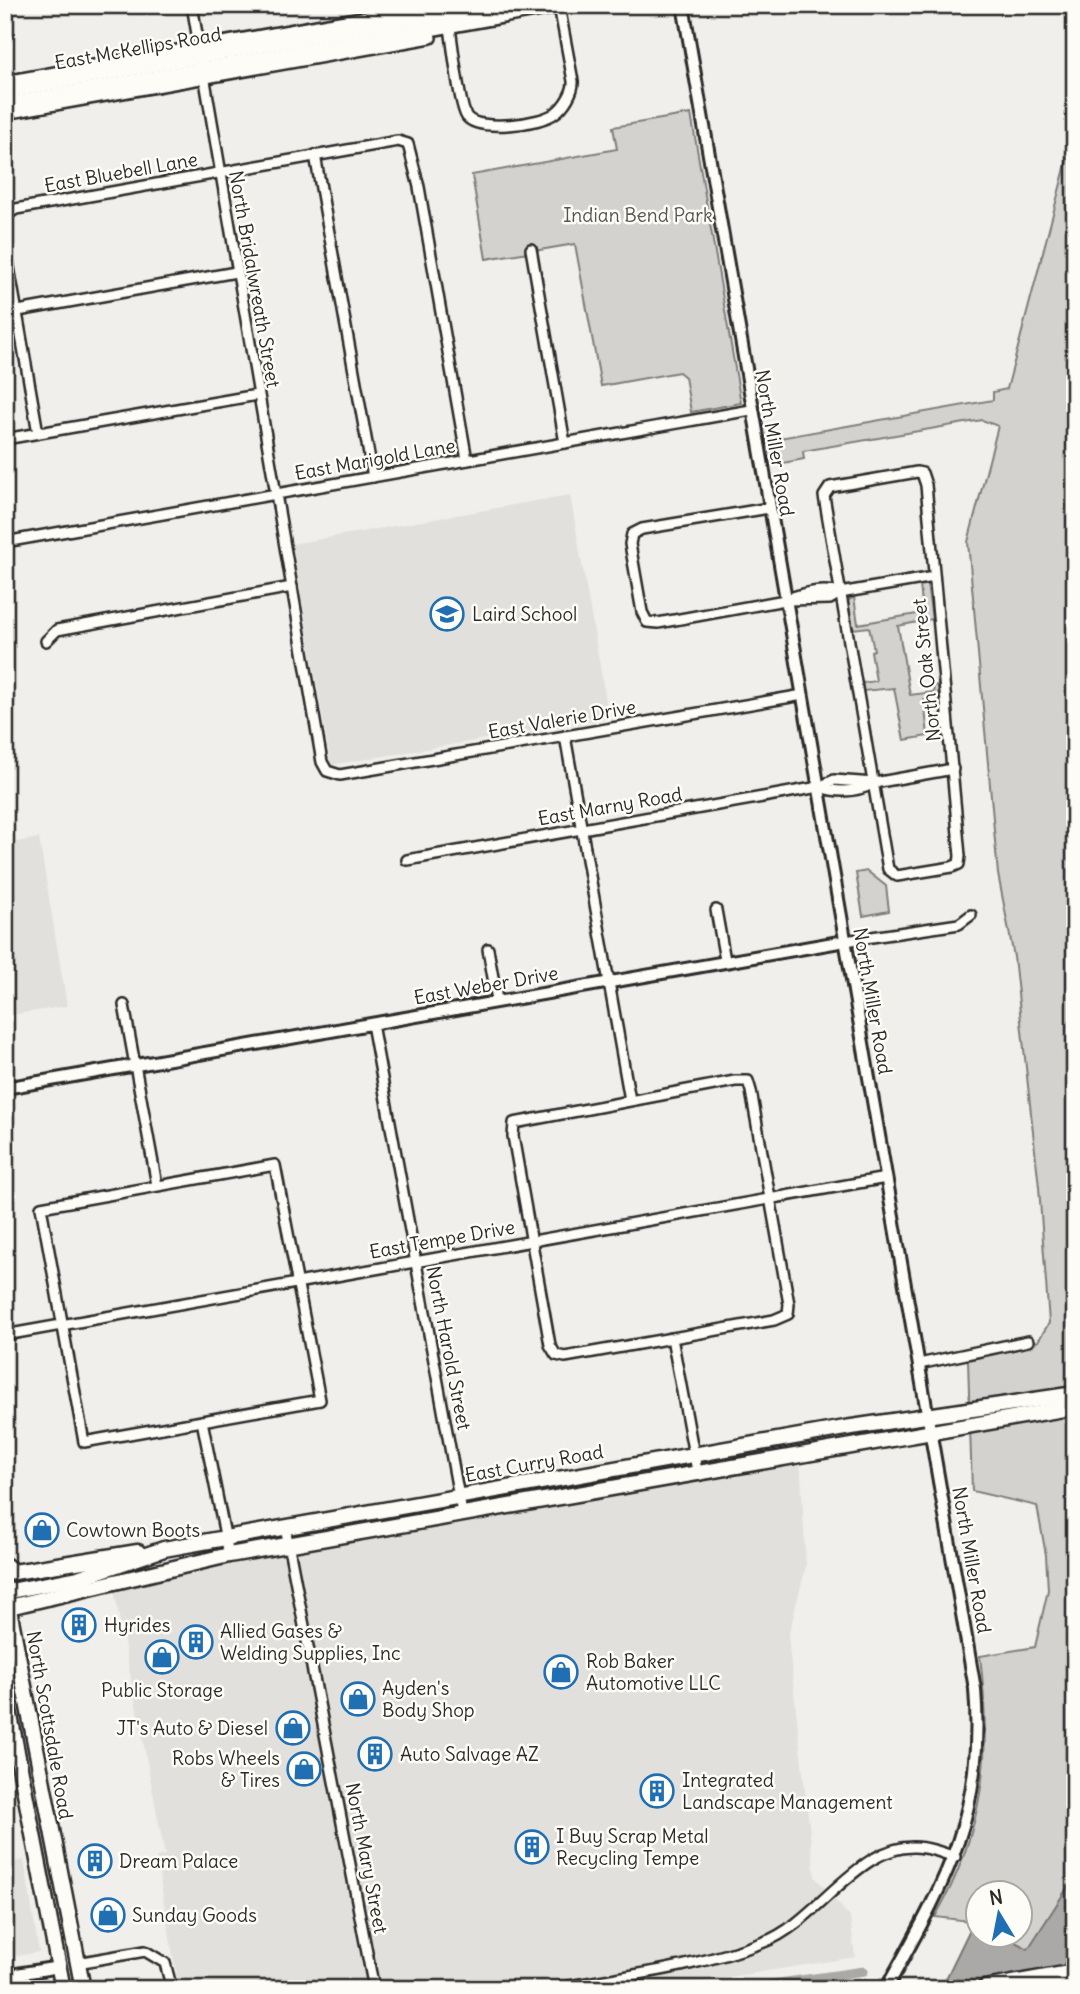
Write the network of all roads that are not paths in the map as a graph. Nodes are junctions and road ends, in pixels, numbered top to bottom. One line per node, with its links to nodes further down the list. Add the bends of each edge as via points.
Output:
1 (192, 5): 7 (street, North Bridalwreath Street)
2 (428, 5): 7 (street, East McKellips Road)
3 (485, 5): 6 (main road, East McKellips Road)
4 (560, 5): 6 (main road, East McKellips Road); 6 (street, via 573,86 549,117 493,127 475,124 464,112)
5 (683, 5): 20 (street, North Miller Road)
6 (449, 18): 7 (main road, East McKellips Road); 7 (main road, East McKellips Road, via 429,29)
7 (201, 63): 8 (street, East McKellips Road); 9 (main road, East McKellips Road); 10 (main road, East McKellips Road); 11 (street, East McKellips Road); 13 (street, North Bridalwreath Street)
8 (5, 81)
9 (5, 91)
10 (5, 104)
11 (5, 114)
12 (315, 155): 13 (street, East Bluebell Lane); 24 (street, East Bluebell Lane, via 398,141 408,144); 25 (street)
13 (219, 172): 14 (street, East Bluebell Lane, via 16,209); 17 (street, North Bridalwreath Street)
14 (6, 215)
15 (5, 244): 18 (street)
16 (531, 249): 23 (street)
17 (236, 272): 18 (street); 19 (street, North Bridalwreath Street)
18 (18, 311): 21 (street)
19 (257, 395): 21 (street); 26 (street, North Bridalwreath Street)
20 (751, 410): 23 (street, East Marigold Lane); 27 (street, North Miller Road)
21 (38, 433): 22 (street)
22 (5, 439)
23 (565, 443): 24 (street, East Marigold Lane)
24 (467, 460): 25 (street, East Marigold Lane)
25 (373, 477): 26 (street, East Marigold Lane)
26 (275, 494): 28 (street, East Marigold Lane); 30 (street, North Bridalwreath Street)
27 (769, 508): 32 (street, North Miller Road); 32 (street, via 642,529 632,534 630,544 647,622)
28 (5, 542)
29 (934, 577): 31 (street); 31 (street, North Oak Street, via 926,485 922,473 911,472 825,490); 36 (street, North Oak Street)
30 (292, 587): 33 (street, via 57,630); 37 (street, North Bridalwreath Street)
31 (840, 593): 32 (street, via 798,594); 38 (street)
32 (785, 600): 34 (street, North Miller Road)
33 (46, 641)
34 (803, 695): 35 (street, East Valerie Drive); 39 (street, North Miller Road)
35 (565, 736): 37 (street, East Valerie Drive, via 340,775); 40 (street)
36 (953, 769): 38 (street, East Marny Road); 38 (street, North Oak Street, via 958,864 897,876 891,874)
37 (327, 771)
38 (874, 783): 39 (street, East Marny Road, via 850,786 834,780)
39 (819, 787): 40 (street, East Marny Road); 44 (street, North Miller Road)
40 (582, 829): 41 (street, East Marny Road); 47 (street)
41 (407, 860)
42 (716, 910): 46 (street)
43 (971, 915): 44 (street, East Weber Drive, via 959,924)
44 (845, 941): 46 (street, East Weber Drive); 54 (street, North Miller Road)
45 (488, 948): 48 (street)
46 (725, 960): 47 (street, East Weber Drive)
47 (608, 981): 48 (street, East Weber Drive); 53 (street)
48 (497, 1000): 50 (street, East Weber Drive)
49 (124, 1006): 51 (street)
50 (372, 1024): 51 (street, East Weber Drive); 58 (street, North Harold Street)
51 (135, 1065): 52 (street, East Weber Drive); 55 (street)
52 (5, 1088)
53 (630, 1100): 56 (street, via 748,1081); 57 (street, via 514,1124)
54 (886, 1178): 56 (street, East Tempe Drive); 64 (street, North Miller Road)
55 (157, 1185): 59 (street, via 275,1165); 60 (street, via 41,1207)
56 (770, 1198): 57 (street, East Tempe Drive); 62 (street, via 788,1314)
57 (531, 1241): 58 (street, East Tempe Drive); 62 (street, via 550,1345 556,1355)
58 (415, 1261): 59 (street, East Tempe Drive); 72 (street, North Harold Street)
59 (300, 1282): 60 (street, East Tempe Drive); 68 (street, via 320,1399)
60 (61, 1325): 61 (street, East Tempe Drive); 68 (street, via 84,1442)
61 (5, 1335)
62 (672, 1338): 70 (street)
63 (1028, 1341): 64 (street)
64 (919, 1364): 67 (street, North Miller Road)
65 (1075, 1394): 67 (main road, East Curry Road)
66 (1075, 1407): 69 (main road, East Curry Road)
67 (929, 1417): 69 (street, North Miller Road); 70 (main road, East Curry Road)
68 (202, 1422): 75 (street)
69 (932, 1433): 71 (main road, East Curry Road); 82 (street, North Miller Road, via 977,1715 973,1789)
70 (693, 1454): 71 (street); 72 (main road, East Curry Road)
71 (696, 1471): 73 (main road, East Curry Road)
72 (459, 1496): 73 (street, North Harold Street); 74 (main road, East Curry Road)
73 (462, 1513): 76 (main road, East Curry Road)
74 (285, 1527): 75 (main road, East Curry Road); 76 (street, North Mary Street)
75 (225, 1538): 77 (main road, East Curry Road); 78 (street)
76 (289, 1544): 78 (main road, East Curry Road); 92 (street, North Mary Street)
77 (164, 1549): 79 (main road, via 14,1572); 80 (main road, East Curry Road)
78 (229, 1555): 80 (main road, East Curry Road)
79 (5, 1565)
80 (6, 1598): 84 (main road, North Scottsdale Road)
81 (5, 1690): 83 (main road, North Scottsdale Road)
82 (955, 1857): 93 (street, via 923,1847 884,1853 869,1860 804,1919 769,1941 710,1961); 94 (street, North Miller Road)
83 (44, 1888): 84 (main road, via 67,1958); 85 (main road, North Scottsdale Road)
84 (77, 1963): 90 (main road, North Scottsdale Road); 91 (street, via 145,1951 165,1963)
85 (60, 1967): 87 (street); 88 (main road, North Scottsdale Road); 89 (main road, via 68,1968)
86 (1075, 1973): 95 (highway)
87 (5, 1976)
88 (64, 1989)
89 (74, 1989)
90 (83, 1989)
91 (172, 1989)
92 (374, 1989)
93 (552, 1989)
94 (886, 1989)
95 (985, 1989)

